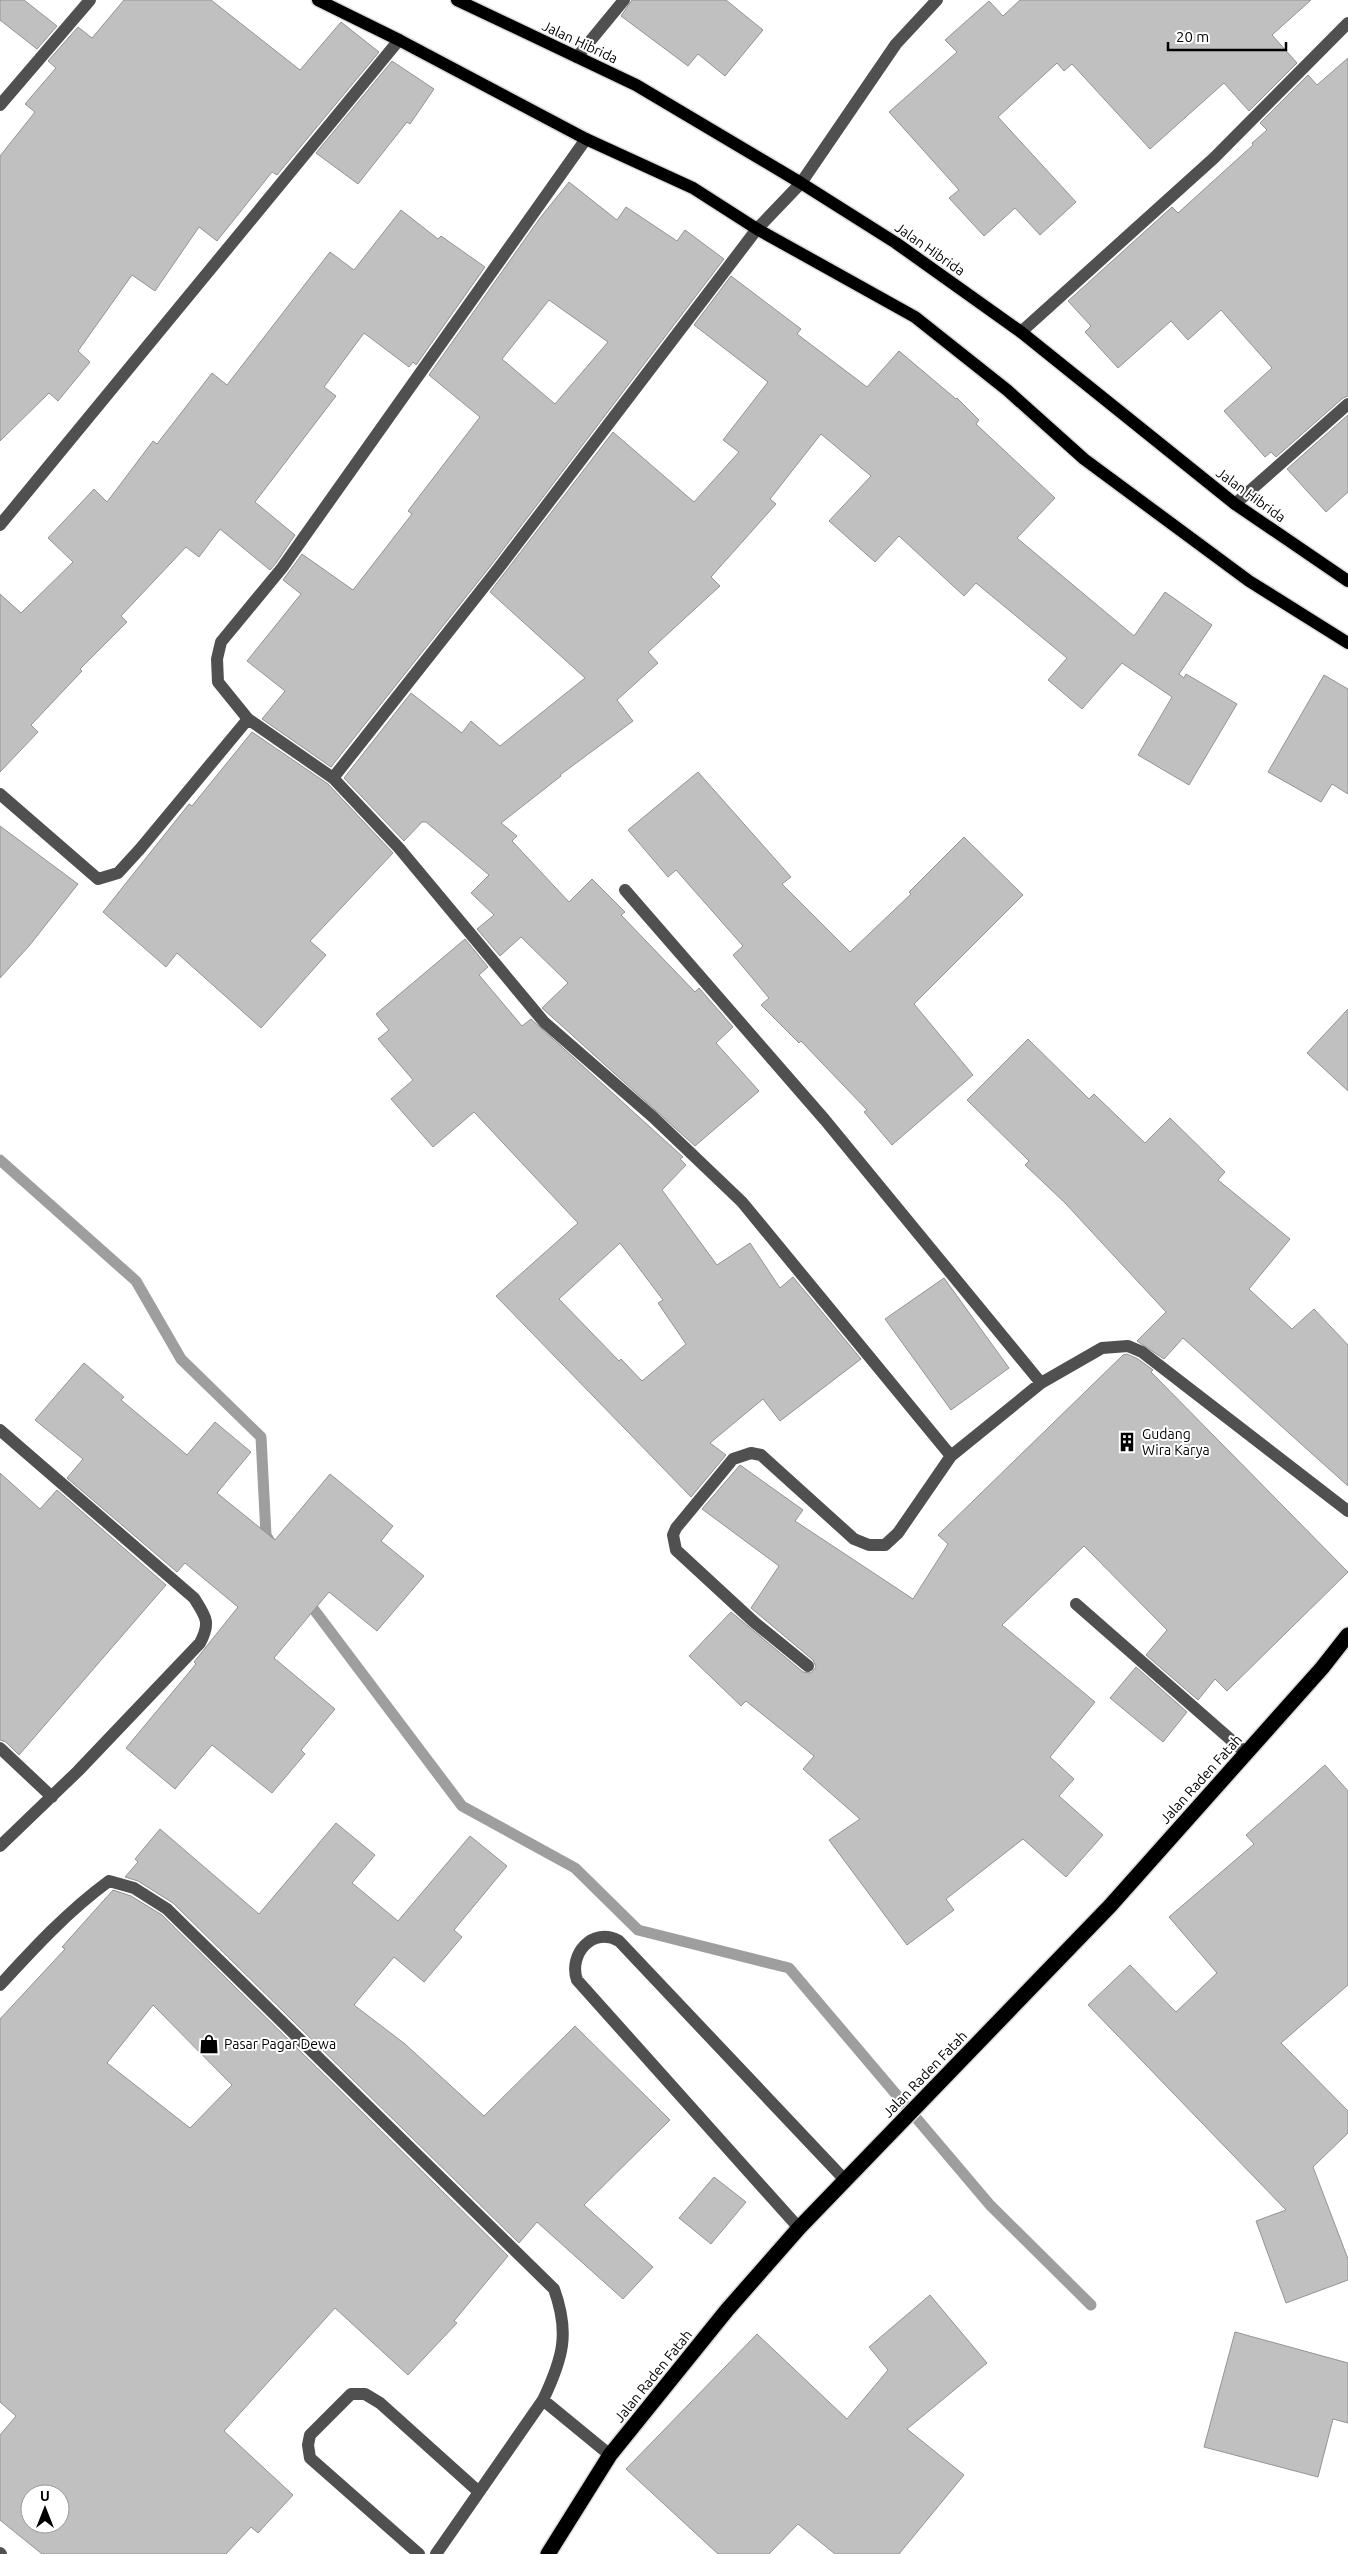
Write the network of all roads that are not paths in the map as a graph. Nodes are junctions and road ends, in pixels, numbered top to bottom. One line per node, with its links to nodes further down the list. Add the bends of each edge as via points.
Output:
1 (90, 0): 9 (street)
2 (318, 0): 7 (main road)
3 (457, 0): 8 (main road, Jalan Hibrida)
4 (624, 0): 8 (street)
5 (937, 0): 11 (street, via 896,44)
6 (1348, 23): 13 (street, via 1214,158)
7 (399, 40): 10 (main road); 16 (street)
8 (577, 57): 11 (main road, Jalan Hibrida, via 636,85)
9 (0, 105)
10 (586, 139): 12 (main road, via 693,188); 19 (street, via 282,568 221,642 217,659 218,682)
11 (801, 183): 12 (street); 13 (main road, Jalan Hibrida, via 896,243)
12 (757, 229): 18 (main road, via 914,317 1008,390 1092,465 1249,581); 20 (street, via 504,561)
13 (1021, 332): 15 (main road, Jalan Hibrida)
14 (1348, 404): 15 (street)
15 (1235, 504): 17 (main road, Jalan Hibrida)
16 (0, 525)
17 (1348, 581)
18 (1348, 643)
19 (248, 720): 20 (street); 21 (street, via 118,873 98,879)
20 (333, 778): 25 (street, via 399,848 544,1022 653,1117 742,1202)
21 (0, 794)
22 (624, 890): 23 (street, via 825,1120)
23 (1041, 1383): 25 (street); 26 (street, via 1102,1348 1128,1346 1142,1352)
24 (0, 1430): 32 (street, via 194,1598 206,1617 206,1632 200,1643)
25 (950, 1456): 29 (street, via 898,1534 880,1546 854,1539 761,1455 751,1453 733,1458 676,1528 673,1535 676,1550 754,1622)
26 (1348, 1511)
27 (1076, 1604): 31 (street)
28 (1348, 1635): 31 (highway, Jalan Raden Fatah)
29 (808, 1666)
30 (0, 1748): 32 (street)
31 (1246, 1753): 35 (highway, Jalan Raden Fatah, via 1110,1906)
32 (52, 1797): 33 (street)
33 (0, 1846)
34 (0, 1985): 37 (street, via 85,1898 109,1882 134,1888 167,1910 554,2290 563,2314 564,2338 556,2372)
35 (845, 2180): 36 (highway, Jalan Raden Fatah); 36 (street, via 619,1941 602,1935 591,1940 575,1958 577,1980)
36 (799, 2228): 38 (highway, Jalan Raden Fatah, via 727,2310)
37 (543, 2400): 38 (street); 39 (street)
38 (610, 2455): 42 (highway, Jalan Raden Fatah)
39 (479, 2492): 40 (street, via 380,2403 365,2394 351,2394 310,2435 310,2458); 41 (street)
40 (419, 2554)
41 (436, 2554)
42 (548, 2554)

